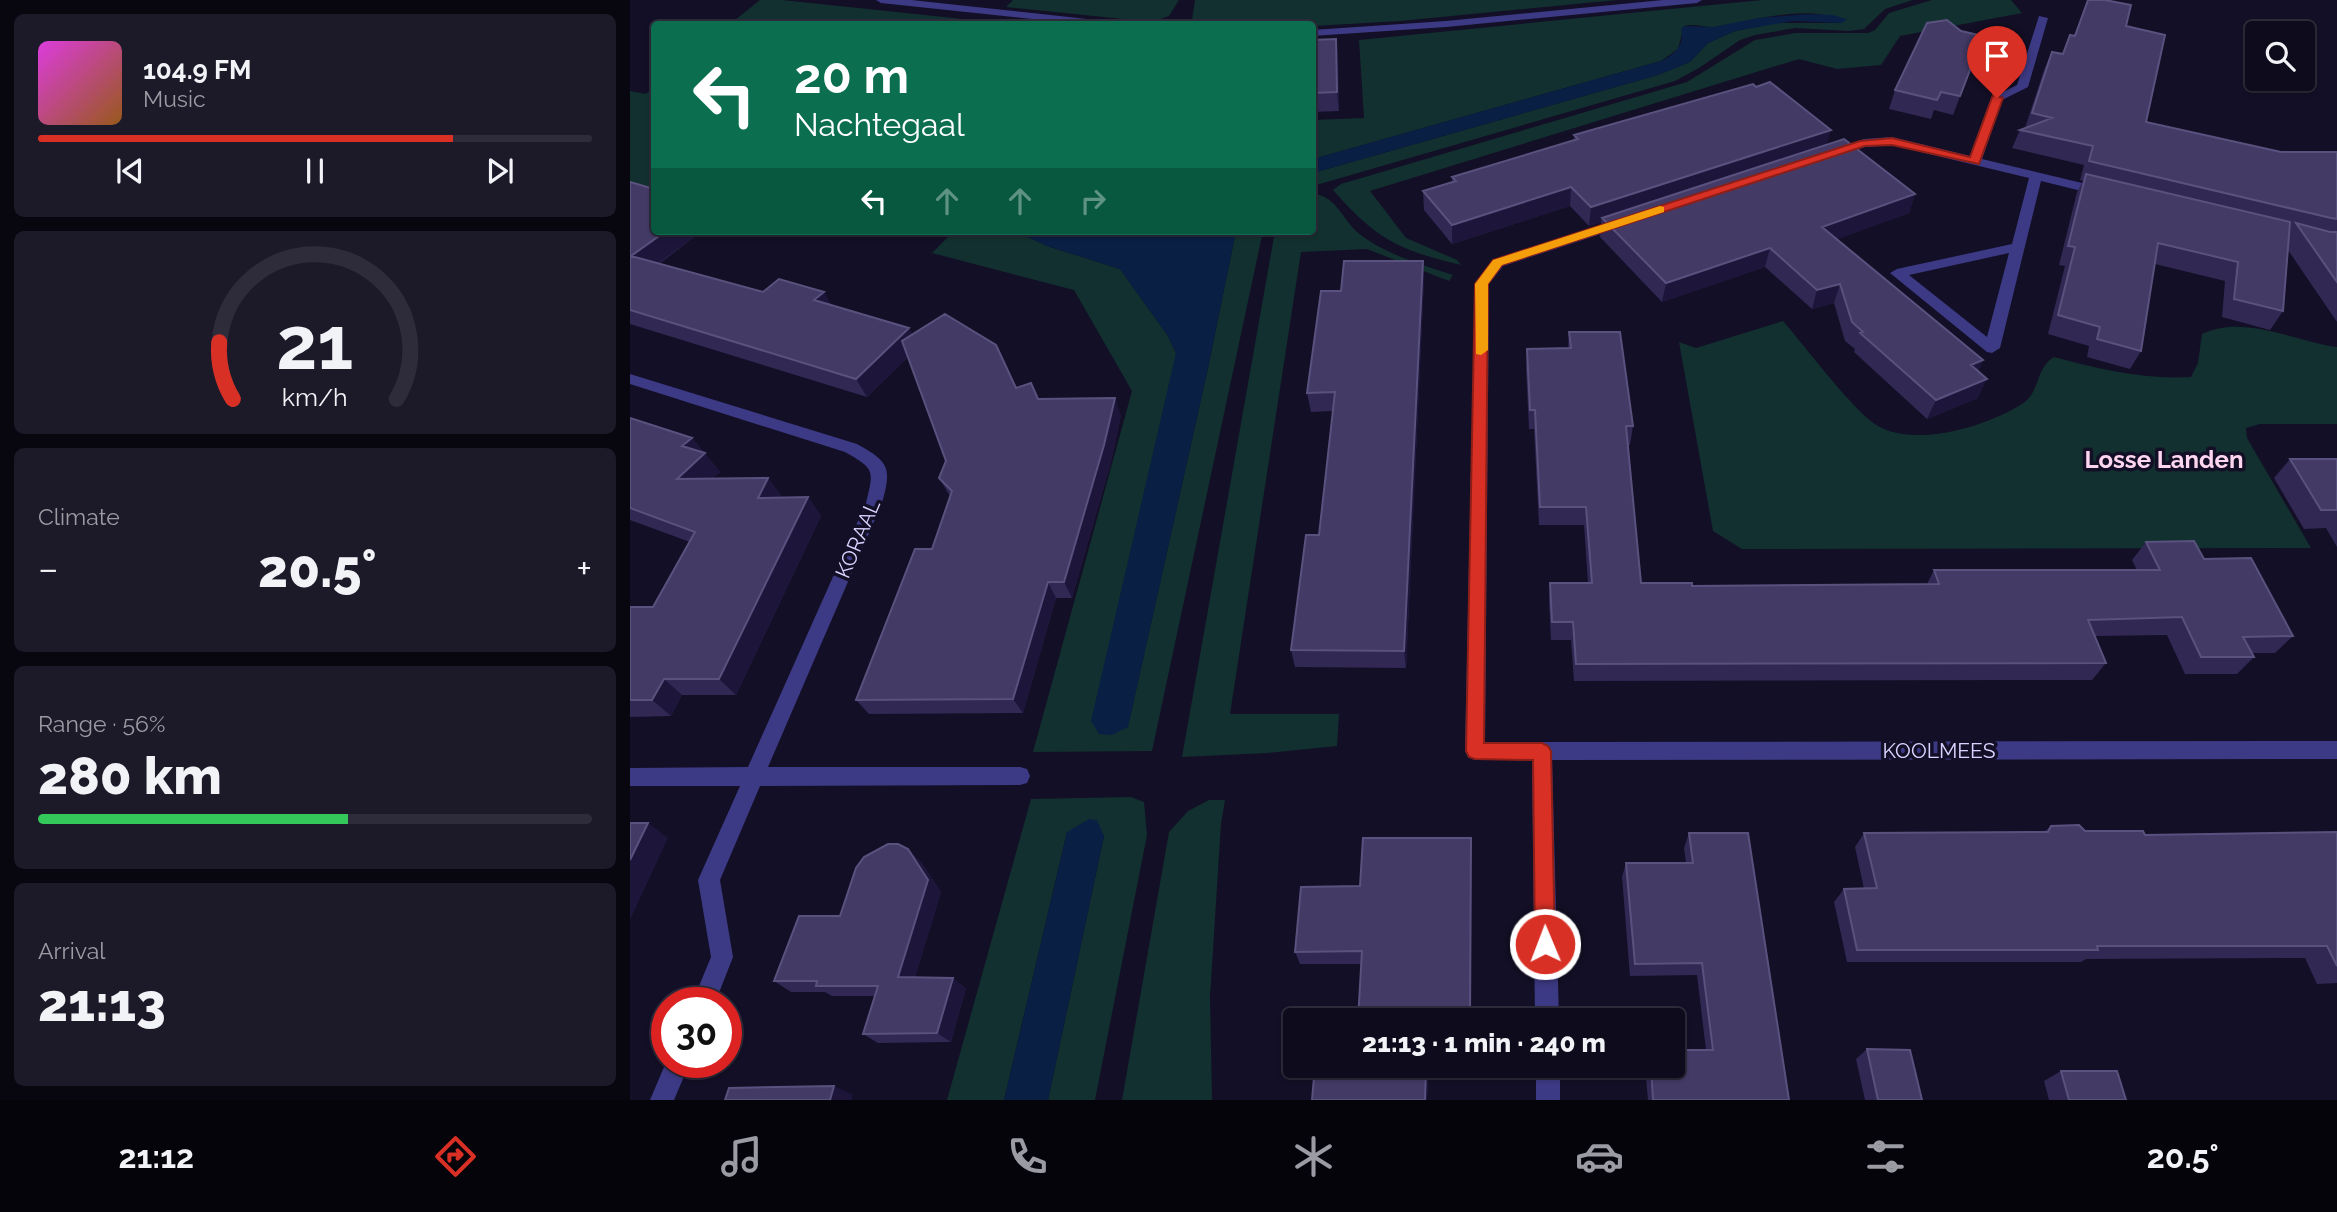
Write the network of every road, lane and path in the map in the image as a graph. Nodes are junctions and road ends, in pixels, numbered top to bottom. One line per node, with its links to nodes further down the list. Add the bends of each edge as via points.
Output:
1 (881, 0): 4 (street)
2 (1697, 0): 5 (street)
3 (2043, 18): 7 (street, via 2022,87 1997,98)
4 (1077, 21)
5 (1316, 33)
6 (1824, 156): 7 (street, via 1864,143 1892,141)
7 (1975, 161): 8 (street)
8 (2036, 176): 9 (street); 11 (street)
9 (2116, 196)
10 (1641, 216): 14 (street, KOOLMEES, via 1497,263 1482,284 1475,751)
11 (2018, 247): 11 (street, via 1992,348 1897,273 1977,255)
12 (630, 379): 15 (street, KORAAL, via 851,448 875,462 881,477 874,503)
13 (2337, 750): 14 (street, KOOLMEES)
14 (1542, 751): 19 (street)
15 (755, 776): 16 (street); 17 (street); 18 (street, KORAAL, via 709,880 722,957)
16 (1020, 776)
17 (630, 777)
18 (710, 987)
19 (1547, 1008)
20 (671, 1078): 22 (street)
21 (1548, 1078): 23 (street)
22 (662, 1100)
23 (1548, 1100)

